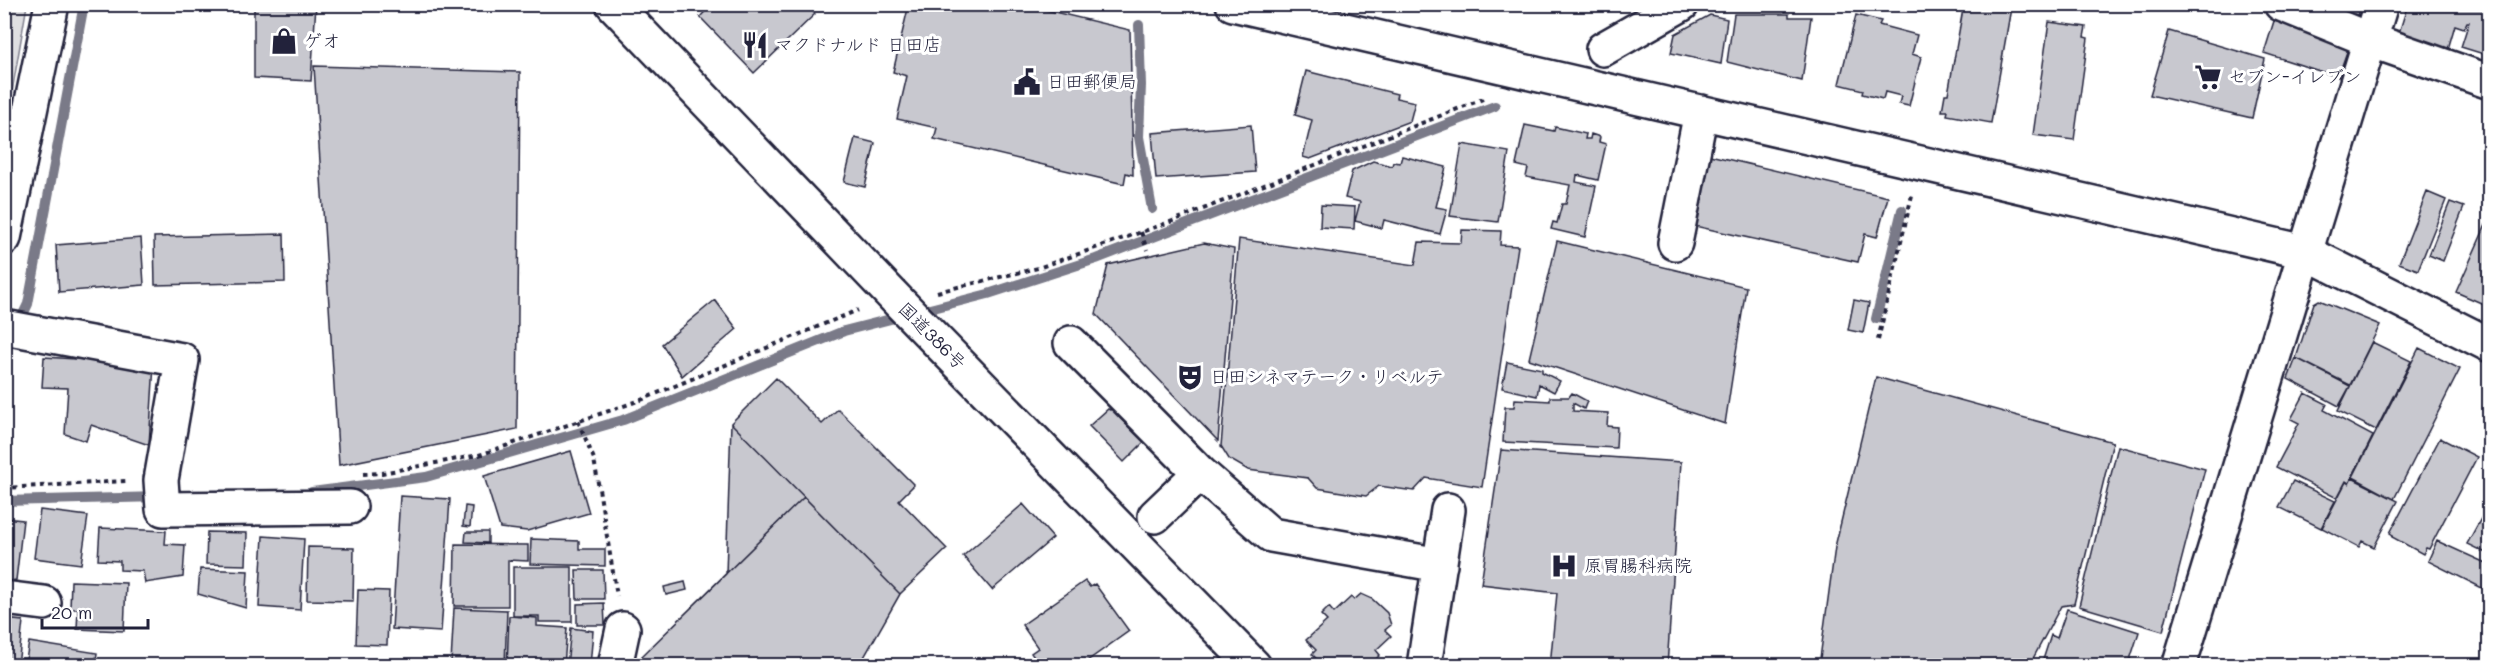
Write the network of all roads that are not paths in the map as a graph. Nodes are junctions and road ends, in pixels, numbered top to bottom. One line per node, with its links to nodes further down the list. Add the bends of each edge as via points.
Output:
1 (52, 4): 11 (main road)
2 (613, 4): 26 (main road, 国道386号)
3 (1233, 4): 10 (main road)
4 (1682, 4): 8 (main road)
5 (2281, 4): 7 (main road)
6 (2381, 4): 7 (main road)
7 (2370, 40): 9 (main road); 13 (main road)
8 (1603, 49)
9 (2490, 82)
10 (1701, 112): 12 (main road); 13 (main road)
11 (4, 238)
12 (1675, 243)
13 (2305, 252): 16 (main road); 28 (main road)
14 (15, 328): 18 (main road, via 182,360 162,490)
15 (1071, 343): 17 (main road)
16 (2490, 345)
17 (1200, 473): 20 (main road); 21 (main road, via 1271,535)
18 (350, 507)
19 (1448, 510): 21 (main road)
20 (1155, 516)
21 (1440, 566): 27 (main road)
22 (4, 598): 23 (main road)
23 (44, 603)
24 (623, 629): 25 (main road)
25 (615, 666)
26 (1254, 666)
27 (1424, 666)
28 (2179, 666)

